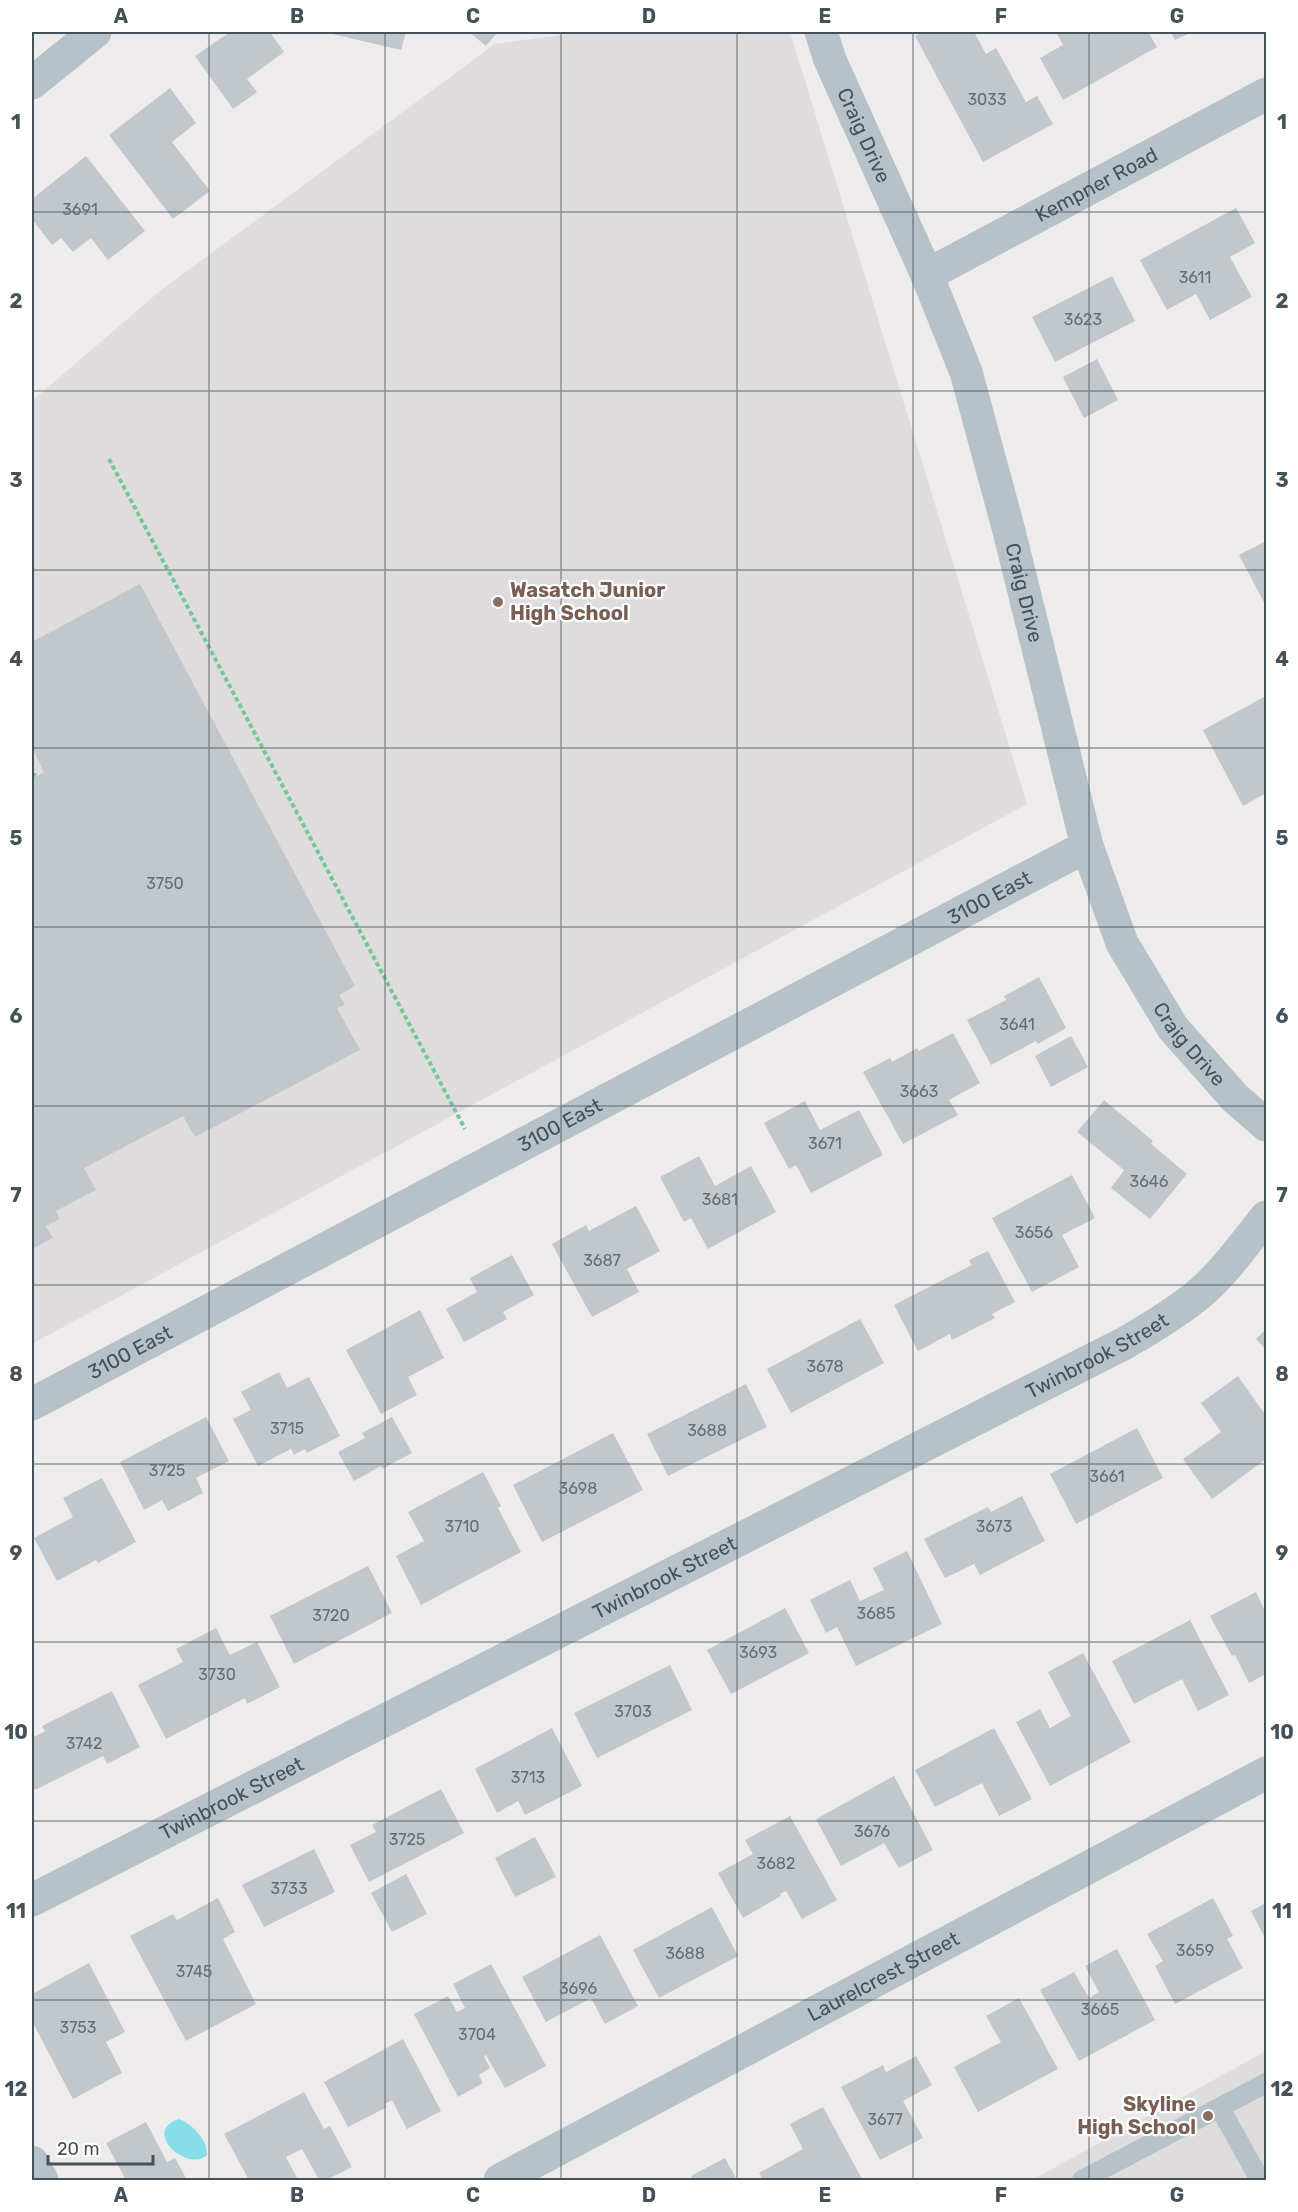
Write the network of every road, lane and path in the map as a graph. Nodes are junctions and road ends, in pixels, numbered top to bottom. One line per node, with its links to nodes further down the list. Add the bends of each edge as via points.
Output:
1 (95, 32): 3 (street)
2 (821, 32): 5 (street, Craig Drive)
3 (32, 83)
4 (1266, 94): 5 (street, Kempner Road)
5 (927, 276): 9 (street, Craig Drive, via 966,372 993,466)
6 (109, 459): 11 (path)
7 (32, 774): 8 (path)
8 (37, 776)
9 (1087, 846): 10 (street, Craig Drive, via 1122,943 1173,1028 1235,1098); 13 (street, 3100 East)
10 (1266, 1125)
11 (465, 1129)
12 (1266, 1217): 15 (street, Twinbrook Street, via 1200,1293 1125,1343)
13 (32, 1404)
14 (1266, 1773): 20 (street, Laurelcrest Street)
15 (32, 1900)
16 (1266, 2083): 17 (lane)
17 (1220, 2108): 21 (lane); 22 (lane)
18 (32, 2162): 19 (street)
19 (42, 2181)
20 (500, 2181)
21 (1082, 2181)
22 (1260, 2181)

